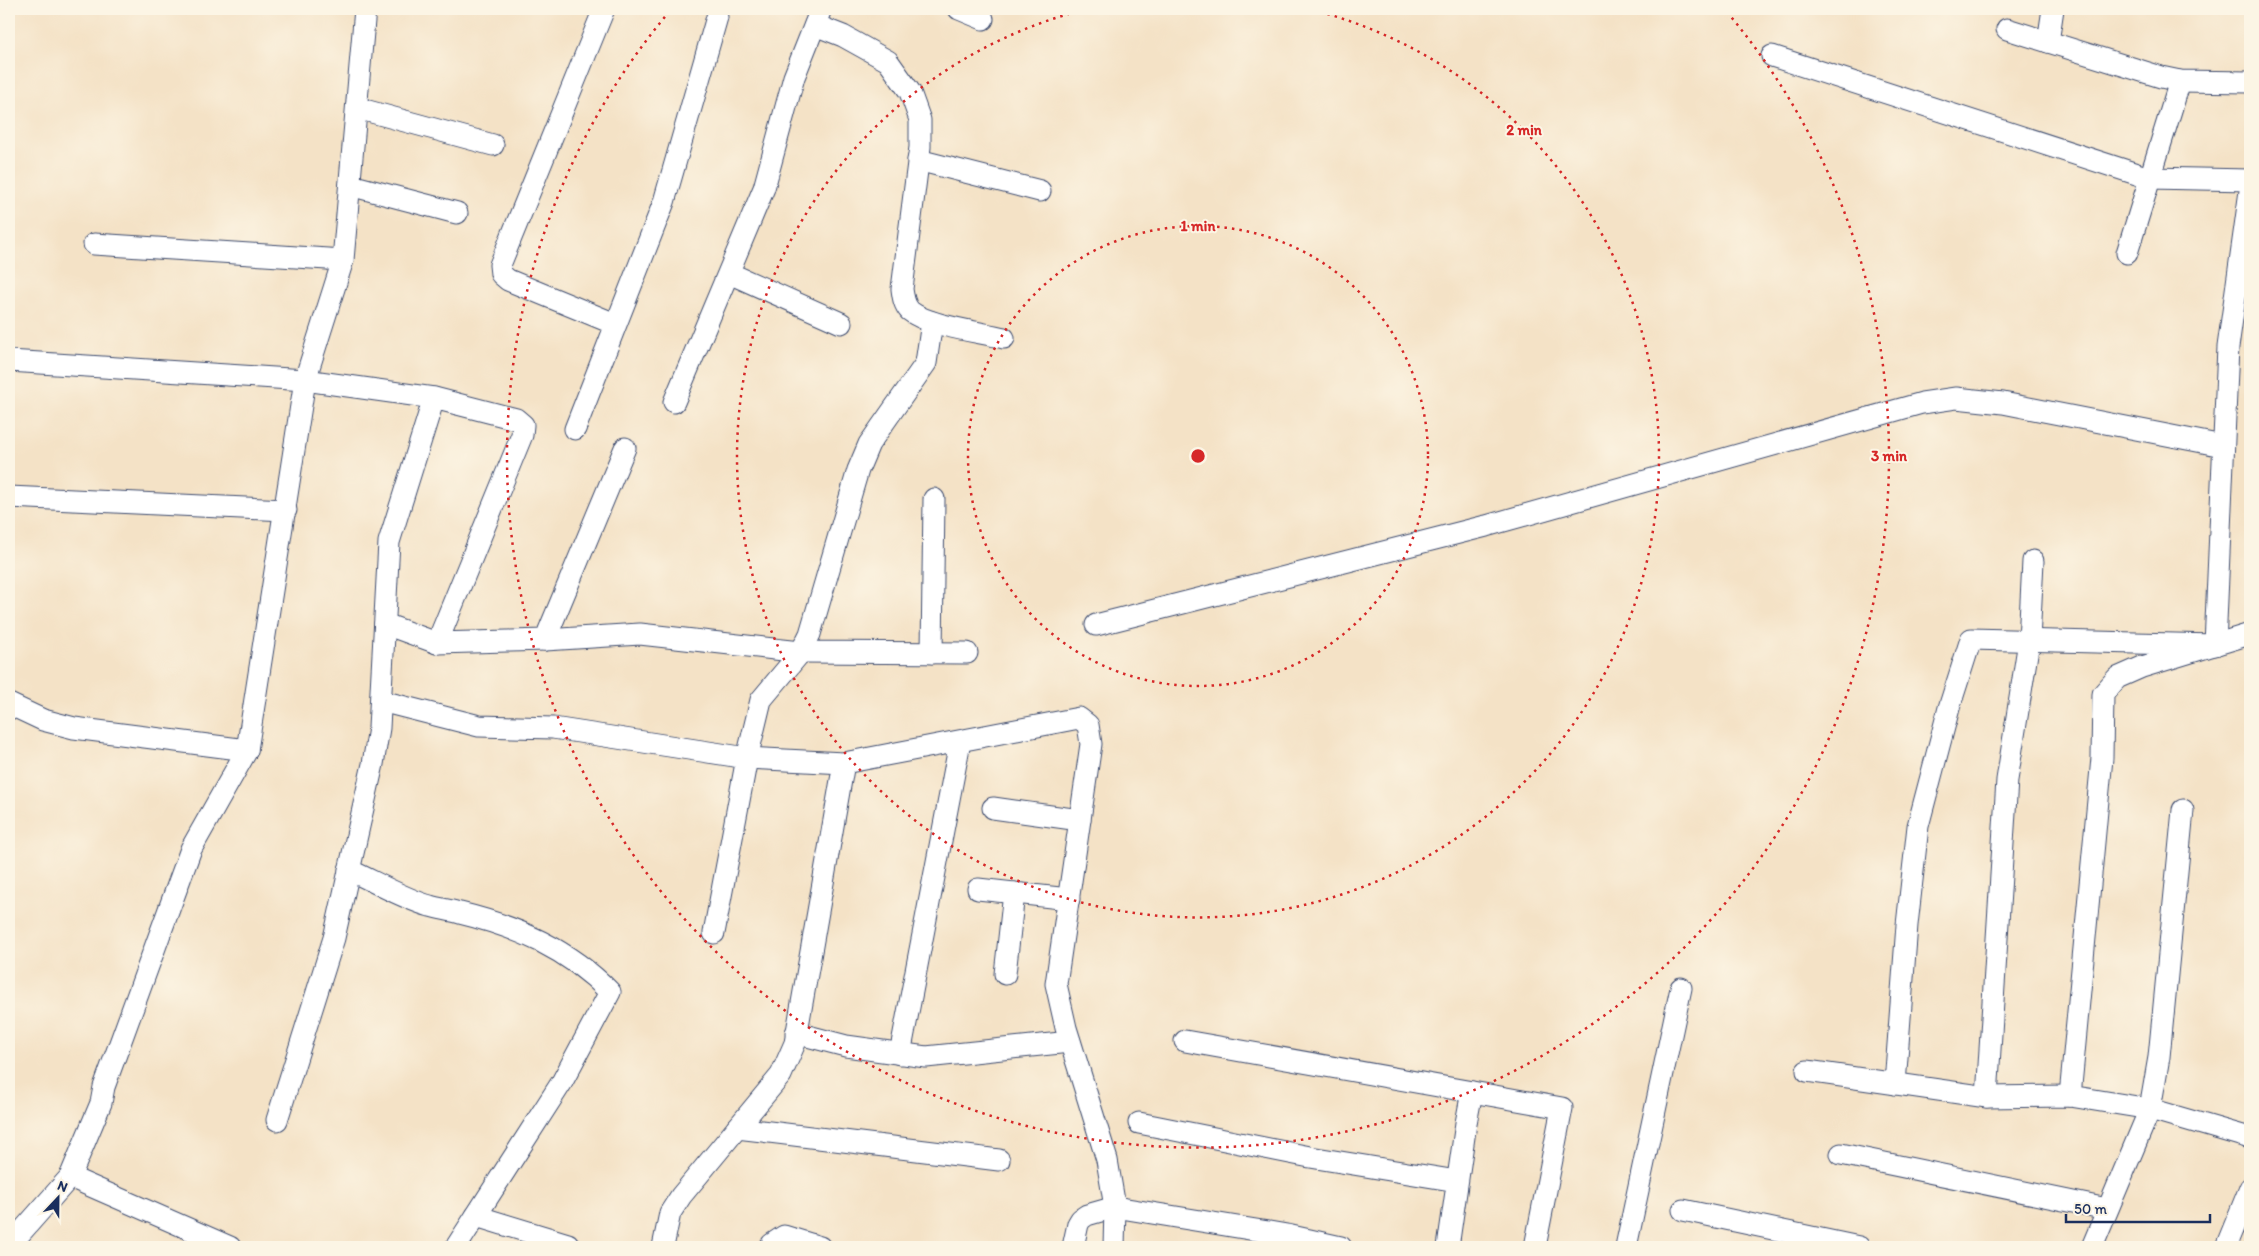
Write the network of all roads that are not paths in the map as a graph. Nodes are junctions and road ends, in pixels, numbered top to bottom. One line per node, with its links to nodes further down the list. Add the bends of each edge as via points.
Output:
1 (365, 9): 13 (street)
2 (604, 9): 28 (street, via 500,265 501,274 508,280)
3 (959, 9): 7 (street)
4 (2053, 9): 9 (street)
5 (717, 17): 28 (street, via 664,202)
6 (818, 17): 15 (street, via 843,36 888,61 910,92 920,120); 25 (street, via 794,78 764,188)
7 (983, 19)
8 (2007, 29): 9 (street)
9 (2048, 42): 11 (street)
10 (1772, 56): 16 (street)
11 (2180, 81): 12 (street); 16 (street)
12 (2250, 82)
13 (357, 108): 14 (street); 18 (street)
14 (493, 145)
15 (918, 160): 19 (street); 26 (street, via 902,289 904,302 910,311)
16 (2149, 178): 17 (street); 23 (street)
17 (2250, 180)
18 (350, 185): 21 (street); 24 (street)
19 (1040, 191)
20 (2250, 191): 35 (street, via 2228,347)
21 (457, 213)
22 (94, 244): 24 (street)
23 (2127, 253)
24 (343, 260): 31 (street)
25 (728, 273): 27 (street); 33 (street)
26 (932, 322): 29 (street); 48 (street, via 926,363 869,444 858,470 810,634)
27 (841, 323)
28 (615, 324): 34 (street)
29 (1004, 338)
30 (9, 361): 31 (street)
31 (305, 380): 32 (street); 39 (street)
32 (434, 398): 41 (street, via 389,542); 46 (street, via 516,419 523,425 522,435)
33 (674, 402)
34 (575, 429)
35 (2223, 446): 42 (street, via 2003,402 1956,398 1922,403 1486,526); 47 (street)
36 (625, 448): 44 (street)
37 (9, 497): 39 (street)
38 (934, 499): 49 (street)
39 (286, 510): 54 (street)
40 (2033, 561): 45 (street)
41 (385, 624): 46 (street); 51 (street)
42 (1096, 625)
43 (2250, 634): 47 (street)
44 (545, 640): 46 (street); 48 (street, via 640,634)
45 (2029, 641): 47 (street); 72 (street, via 1971,639 1949,708 1918,826); 75 (street, via 2007,780)
46 (437, 643)
47 (2215, 645): 74 (street, via 2142,667 2117,678 2103,694 2102,758)
48 (801, 652): 49 (street); 55 (street, via 761,700)
49 (932, 653): 50 (street)
50 (967, 653)
51 (381, 701): 55 (street, via 479,726 553,728); 60 (street, via 373,764)
52 (9, 704): 54 (street, via 43,720 74,728)
53 (960, 742): 56 (street); 59 (street, via 1079,718 1088,725 1091,744); 70 (street)
54 (247, 750): 83 (street, via 192,849 104,1087 101,1104)
55 (748, 758): 56 (street); 64 (street)
56 (844, 763): 67 (street)
57 (993, 808): 59 (street)
58 (2183, 810): 76 (street)
59 (1080, 820): 63 (street)
60 (349, 870): 77 (street, via 334,938); 89 (street, via 428,906 461,913 550,945 591,972 610,992 562,1082)
61 (978, 889): 62 (street)
62 (1014, 893): 63 (street); 65 (street)
63 (1069, 900): 69 (street, via 1056,984)
64 (714, 932)
65 (1005, 974)
66 (1681, 988): 102 (street)
67 (796, 1033): 70 (street, via 846,1046); 79 (street, via 781,1075)
68 (1185, 1041): 73 (street)
69 (1070, 1042): 70 (street, via 926,1057); 86 (street, via 1107,1160)
70 (900, 1054)
71 (1808, 1072): 72 (street)
72 (1895, 1084): 75 (street)
73 (1472, 1092): 84 (street); 101 (street, via 1562,1108)
74 (2070, 1096): 75 (street); 76 (street)
75 (1986, 1097)
76 (2150, 1109): 80 (street); 88 (street)
77 (277, 1120)
78 (1140, 1123): 84 (street, via 1310,1158)
79 (737, 1128): 82 (street); 94 (street, via 681,1196 670,1214)
80 (2250, 1138)
81 (1841, 1154): 88 (street)
82 (999, 1160)
83 (70, 1177): 91 (street); 92 (street)
84 (1457, 1181): 100 (street)
85 (2250, 1188): 105 (street)
86 (1116, 1207): 97 (street, via 1081,1219); 98 (street); 99 (street)
87 (1683, 1210): 103 (street)
88 (2107, 1210): 104 (street)
89 (476, 1216): 90 (street); 93 (street)
90 (568, 1244)
91 (9, 1246)
92 (230, 1247)
93 (456, 1247)
94 (663, 1247)
95 (770, 1247): 96 (street, via 784,1236)
96 (820, 1247)
97 (1073, 1247)
98 (1114, 1247)
99 (1341, 1247)
100 (1448, 1247)
101 (1536, 1247)
102 (1626, 1247)
103 (1859, 1247)
104 (2092, 1247)
105 (2226, 1247)

